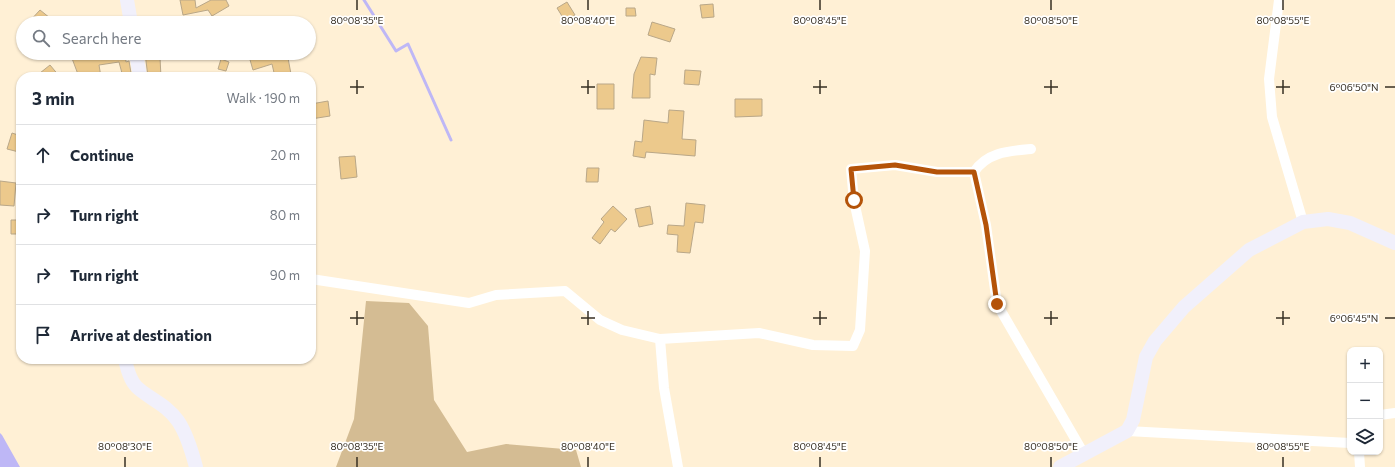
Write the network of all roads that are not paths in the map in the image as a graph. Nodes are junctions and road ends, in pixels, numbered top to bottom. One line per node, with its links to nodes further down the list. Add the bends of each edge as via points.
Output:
1 (126, 0): 3 (street)
2 (1279, 0): 8 (street, via 1269,79 1272,117)
3 (129, 16)
4 (137, 60): 5 (street)
5 (139, 72)
6 (1031, 149): 7 (street, via 999,153 980,162)
7 (974, 172): 11 (street, via 937,172 895,165 851,169 854,200 865,252 860,330 853,346 813,345 759,333); 17 (street, via 986,225 997,304)
8 (1303, 222): 9 (street, via 1328,219 1350,224); 15 (street, via 1249,250 1184,307 1155,341 1146,357 1133,420)
9 (1395, 243)
10 (316, 280): 11 (street, via 469,303 496,295 565,291 600,320 622,330)
11 (660, 339): 20 (street, via 664,388)
12 (126, 364): 19 (street, via 138,389 159,401 178,421)
13 (1395, 413): 14 (street)
14 (1383, 415)
15 (1127, 431): 16 (street); 17 (street)
16 (1347, 443)
17 (1084, 454): 21 (street)
18 (1359, 455): 22 (street)
19 (196, 467)
20 (678, 467)
21 (1060, 467)
22 (1360, 467)

